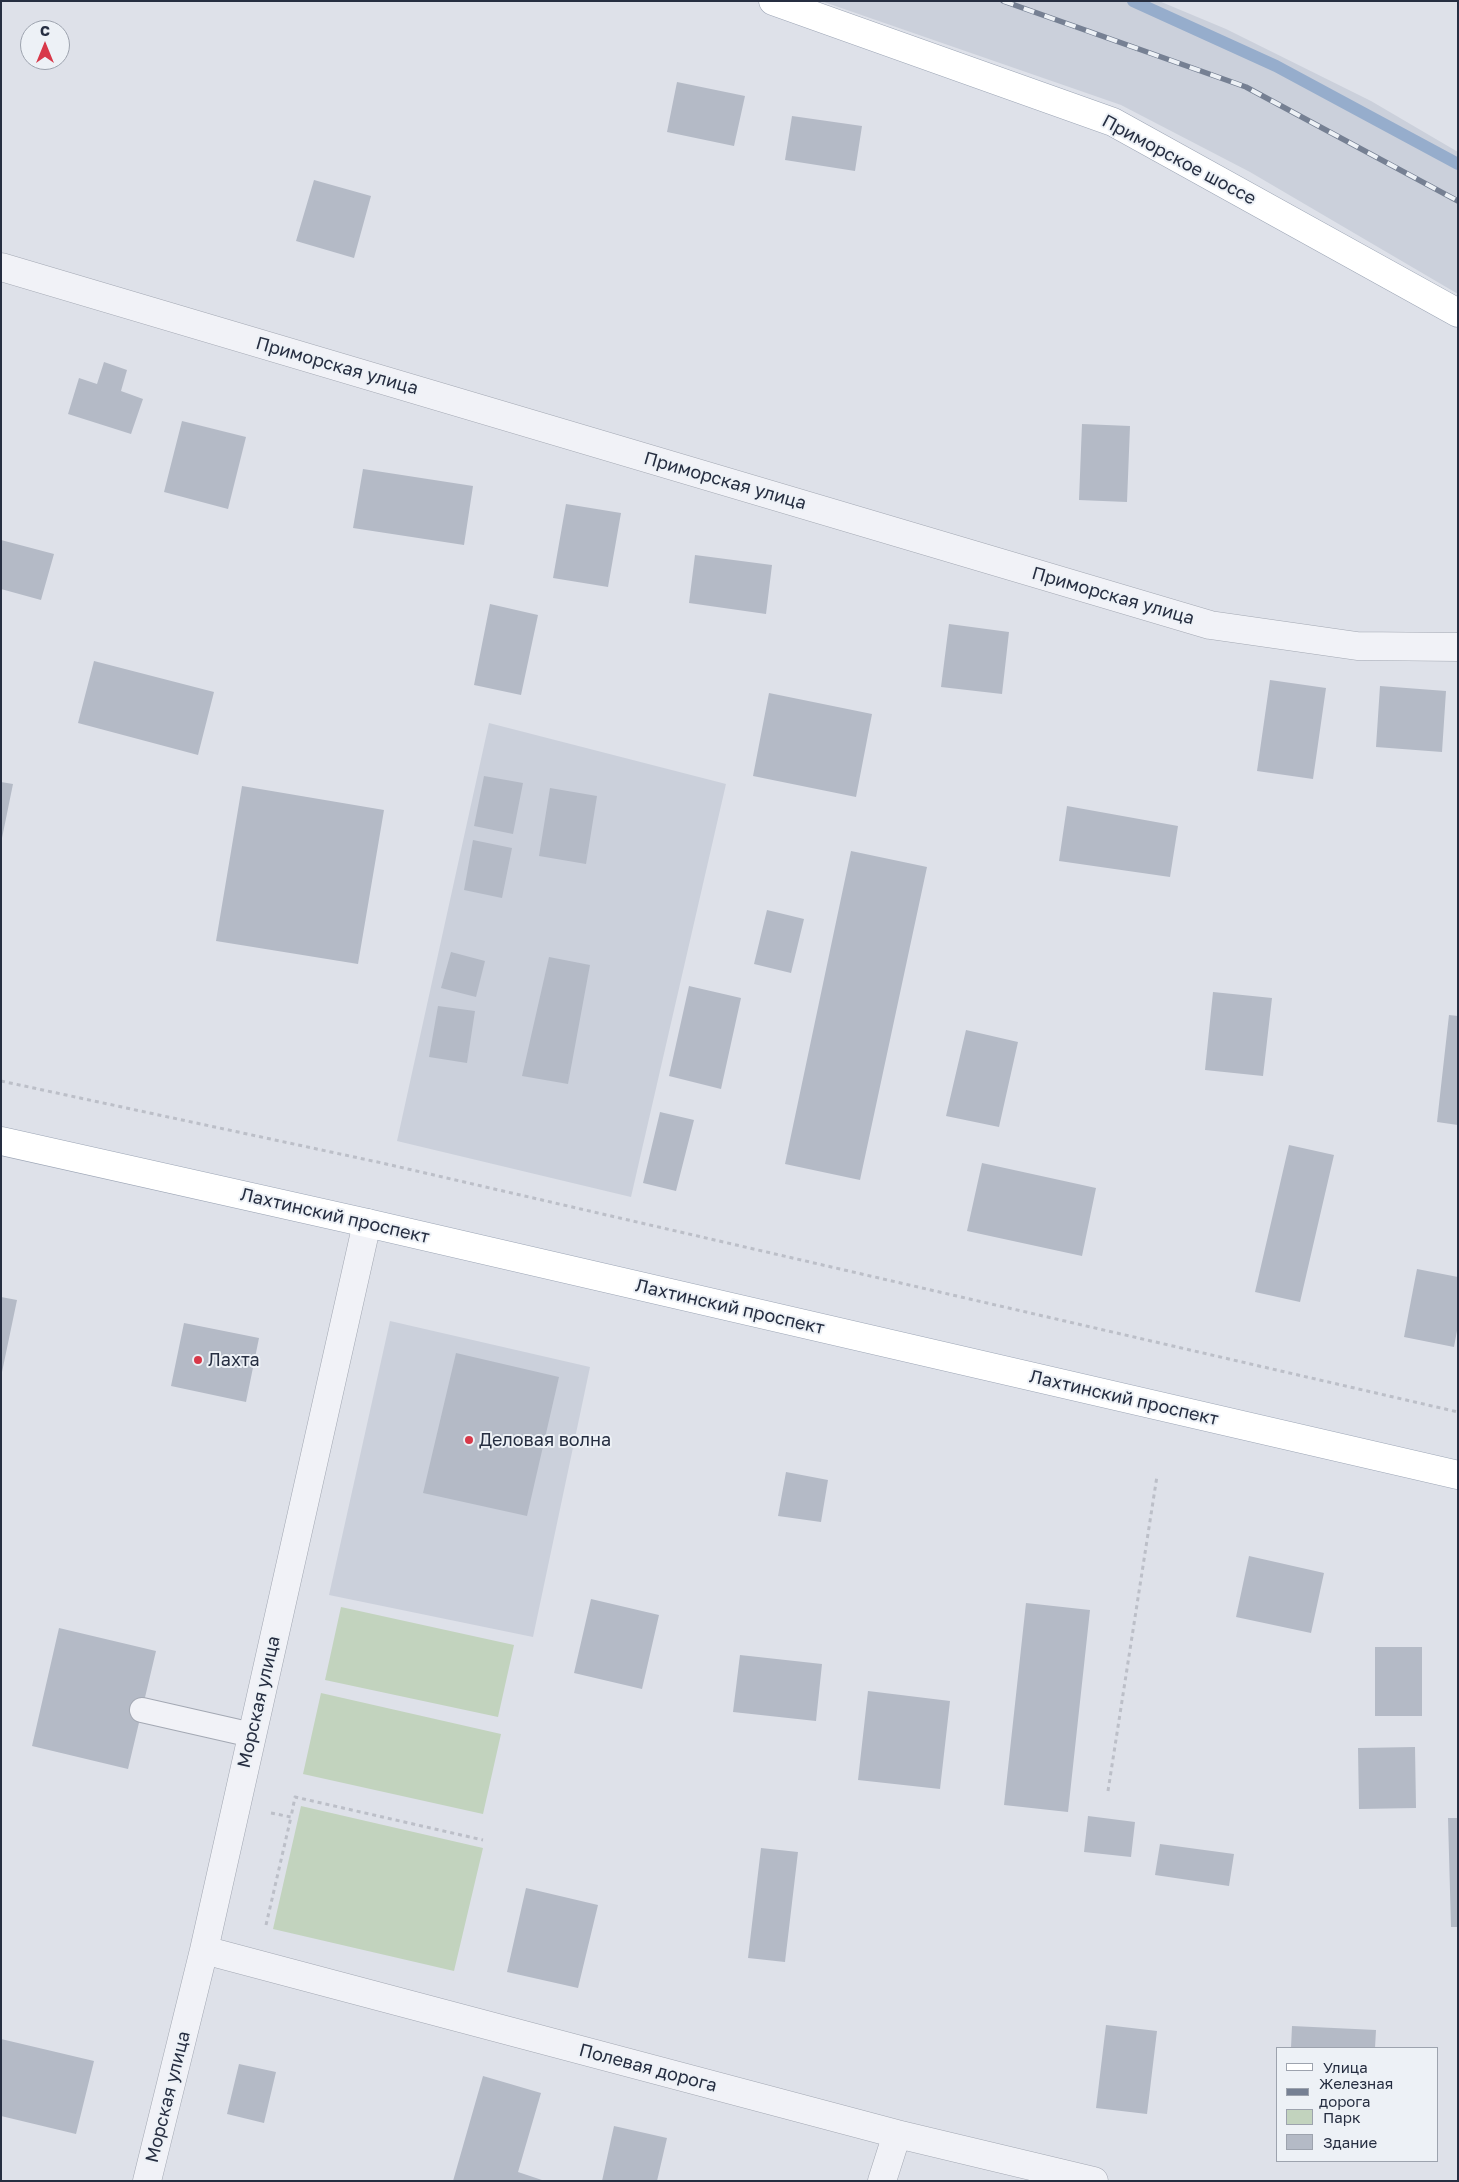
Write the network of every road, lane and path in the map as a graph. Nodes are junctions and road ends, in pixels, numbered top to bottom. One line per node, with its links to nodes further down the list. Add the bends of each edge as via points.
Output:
1 (773, 1): 3 (main road, Приморское шоссе, via 1113,122)
2 (1, 267): 4 (street, Приморская улица, via 1210,625 1357,646)
3 (1458, 313)
4 (1458, 647)
5 (1, 1080): 8 (path, via 382,1163)
6 (1, 1141): 7 (main road, Лахтинский проспект)
7 (367, 1223): 9 (main road, Лахтинский проспект); 12 (street, Морская улица)
8 (1458, 1412)
9 (1458, 1475)
10 (1157, 1476): 13 (path)
11 (142, 1710): 12 (lane)
12 (252, 1735): 14 (street, Морская улица)
13 (1108, 1791)
14 (236, 1806): 15 (path); 18 (street, Морская улица)
15 (291, 1817): 16 (path, via 295,1797); 17 (path)
16 (482, 1840)
17 (266, 1925)
18 (204, 1950): 19 (street, Полевая дорога); 20 (street, Морская улица)
19 (897, 2134): 21 (street); 22 (street, Полевая дорога)
20 (147, 2181)
21 (882, 2181)
22 (1094, 2181)

